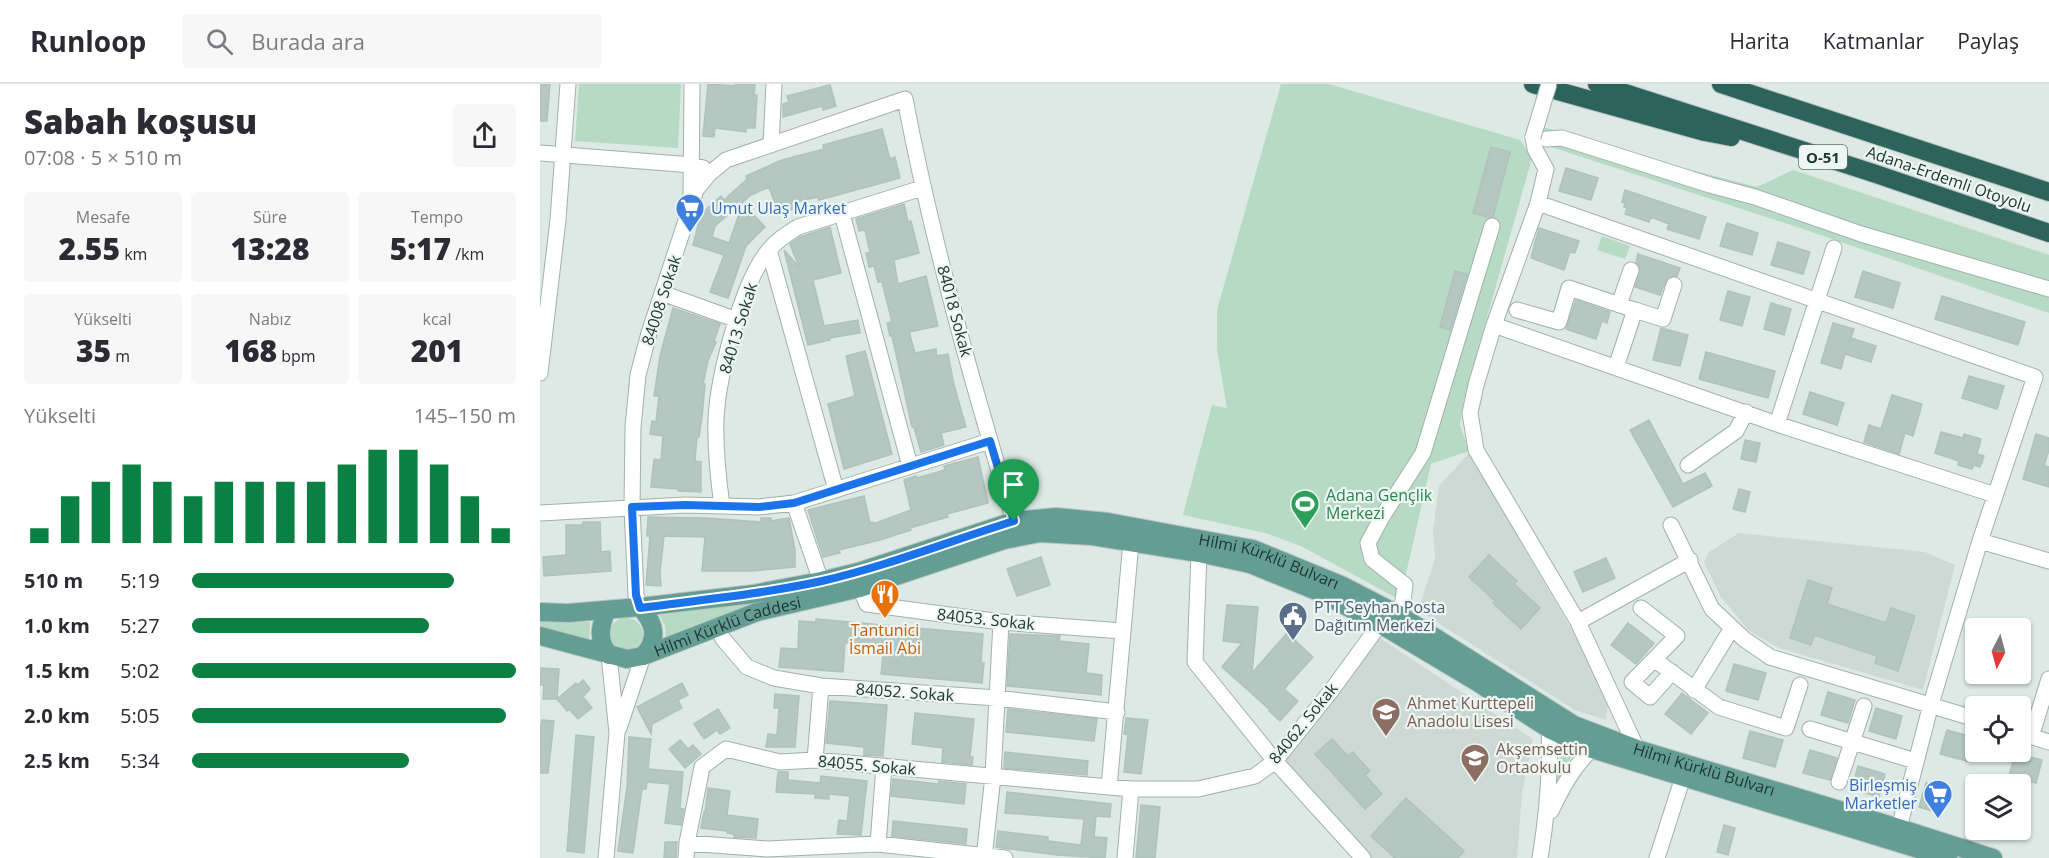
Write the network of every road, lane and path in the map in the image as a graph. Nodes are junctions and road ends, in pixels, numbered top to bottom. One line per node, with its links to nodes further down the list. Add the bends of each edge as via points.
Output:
1 (568, 84): 15 (street)
2 (692, 84): 16 (street)
3 (774, 84): 12 (street)
4 (1533, 84): 14 (highway, via 1706,132)
5 (1550, 84): 11 (street, bridge)
6 (1597, 84): 14 (highway, Adana-Erdemli Otoyolu / O-51)
7 (1721, 84): 10 (highway, Adana-Erdemli Otoyolu / O-51)
8 (1738, 84): 10 (highway)
9 (905, 99): 12 (street, 84008 Sokak); 18 (street, 84018 Sokak)
10 (1807, 112): 19 (highway, Adana-Erdemli Otoyolu / O-51)
11 (1539, 138): 20 (street, via 1535,149 1546,169); 29 (street, via 1562,138 1861,234)
12 (771, 145): 17 (street, 84008 Sokak, via 726,160)
13 (540, 153): 15 (street)
14 (1811, 153): 24 (highway, Adana-Erdemli Otoyolu / O-51)
15 (562, 155): 16 (street); 37 (street)
16 (692, 165): 17 (street); 21 (street)
17 (709, 174): 21 (street, 84008 Sokak, via 696,190)
18 (922, 188): 22 (street, 84013 Sokak); 42 (street, 84018 Sokak)
19 (2049, 192)
20 (1538, 203): 31 (street); 36 (street)
21 (691, 207): 30 (street, 84008 Sokak)
22 (842, 214): 26 (street, 84013 Sokak, via 798,227); 44 (street)
23 (1492, 226): 64 (street, via 1423,453 1368,543 1372,559 1405,585)
24 (2049, 233)
25 (1834, 248): 31 (street)
26 (769, 250): 35 (street, 84013 Sokak, via 758,266); 45 (street)
27 (1631, 270): 32 (street)
28 (1674, 285): 34 (street, via 1663,319)
29 (2049, 289)
30 (662, 293): 35 (street); 49 (street, 84008 Sokak, via 638,375)
31 (1818, 300): 41 (street); 46 (street, via 2035,377)
32 (1619, 305): 33 (street, via 1569,288 1559,322); 34 (street)
33 (1517, 310)
34 (1635, 310): 38 (street)
35 (737, 320): 48 (street, 84013 Sokak, via 722,375 716,418 716,465)
36 (1494, 325): 38 (street); 66 (street, via 1470,413 1476,450)
37 (541, 350): 39 (street)
38 (1616, 367): 40 (street)
39 (540, 373)
40 (1746, 412): 41 (street); 43 (street, via 1736,431)
41 (1778, 423): 46 (street)
42 (990, 441): 44 (street); 51 (street, 84018 Sokak)
43 (1688, 465)
44 (910, 466): 45 (street)
45 (837, 490): 47 (street)
46 (1995, 495): 53 (street)
47 (794, 503): 48 (street); 58 (street)
48 (722, 506): 49 (street)
49 (632, 507): 50 (street); 60 (street, 84008 Sokak)
50 (540, 513)
51 (1014, 521): 58 (main road, Hilmi Kürklü Bulvarı); 64 (main road, Hilmi Kürklü Bulvarı, via 1056,517 1108,522 1253,549 1341,585)
52 (1671, 525): 56 (street)
53 (1980, 541): 57 (street); 81 (street)
54 (1131, 542): 55 (main road, Hilmi Kürklü Caddesi); 59 (main road, Hilmi Kürklü Caddesi, via 1040,533 1004,540); 70 (street)
55 (1199, 553): 67 (main road, Hilmi Kürklü Caddesi, via 1250,564 1319,592); 95 (street, via 1195,662)
56 (1690, 560): 66 (street); 69 (street, via 1712,609)
57 (2049, 561)
58 (821, 581): 60 (main road, Hilmi Kürklü Bulvarı)
59 (860, 588): 65 (street, 84053. Sokak, via 867,604); 68 (main road, Hilmi Kürklü Caddesi, via 757,612)
60 (640, 608): 62 (main road, Hilmi Kürklü Bulvarı); 73 (main road, via 654,632)
61 (1641, 608): 74 (street, via 1677,636)
62 (606, 611): 63 (main road); 72 (main road, via 600,639)
63 (540, 612)
64 (1401, 616): 93 (main road, Hilmi Kürklü Bulvarı, via 1574,725)
65 (1001, 622): 70 (street, 84053. Sokak); 80 (street)
66 (1578, 622): 93 (street)
67 (1380, 624): 86 (main road, Hilmi Kürklü Caddesi); 95 (street, 84062. Sokak)
68 (716, 626): 73 (main road, Hilmi Kürklü Caddesi); 78 (street, 84052. Sokak, via 747,667 774,678)
69 (1732, 628): 79 (street); 81 (street, via 1770,657)
70 (1123, 631): 83 (street)
71 (540, 636): 72 (main road, Hilmi Kürklü Caddesi)
72 (609, 654): 73 (main road, Hilmi Kürklü Caddesi, via 627,659); 88 (street)
73 (644, 656): 88 (street)
74 (1655, 660): 75 (street); 75 (street, via 1632,682 1650,697)
75 (1672, 672): 79 (street)
76 (2049, 679): 85 (street)
77 (1800, 685): 79 (street, via 1786,728 1719,707)
78 (821, 686): 80 (street, 84052. Sokak); 94 (street)
79 (1694, 690)
80 (997, 698): 83 (street, 84052. Sokak); 98 (street)
81 (1931, 704): 84 (street); 96 (street)
82 (1864, 705): 90 (street)
83 (1117, 712): 101 (street)
84 (1965, 715)
85 (2031, 723)
86 (1549, 729): 92 (main road, Hilmi Kürklü Bulvarı); 103 (street, via 1551,766)
87 (1810, 729): 90 (street)
88 (617, 733): 110 (street)
89 (2031, 737): 91 (street)
90 (1852, 741): 96 (street); 100 (street)
91 (2049, 742)
92 (1593, 749): 99 (main road, Hilmi Kürklü Bulvarı); 103 (street, via 1563,785)
93 (1637, 749): 104 (main road, Hilmi Kürklü Bulvarı)
94 (815, 760): 97 (street, 84055. Sokak); 106 (street, 84055. Sokak, via 780,762 726,749 702,767)
95 (1275, 761): 102 (street, 84062. Sokak, via 1255,776 1198,789); 113 (street)
96 (1915, 761): 104 (street)
97 (884, 766): 98 (street, 84055. Sokak); 105 (street)
98 (993, 776): 101 (street, 84055. Sokak); 109 (street)
99 (1683, 777): 108 (main road, Hilmi Kürklü Bulvarı); 115 (street)
100 (1839, 782)
101 (1109, 787): 102 (street, 84055. Sokak)
102 (1131, 789): 112 (street)
103 (1546, 822): 114 (street)
104 (1899, 828): 117 (main road, Hilmi Kürklü Bulvarı)
105 (878, 844): 107 (street); 109 (street)
106 (686, 850): 107 (street)
107 (833, 852)
108 (1905, 852): 116 (main road, Hilmi Kürklü Bulvarı)
109 (984, 857): 111 (street)
110 (606, 858)
111 (1005, 858)
112 (1125, 858)
113 (1363, 858)
114 (1540, 858)
115 (1657, 858)
116 (1948, 858)
117 (1993, 858)

